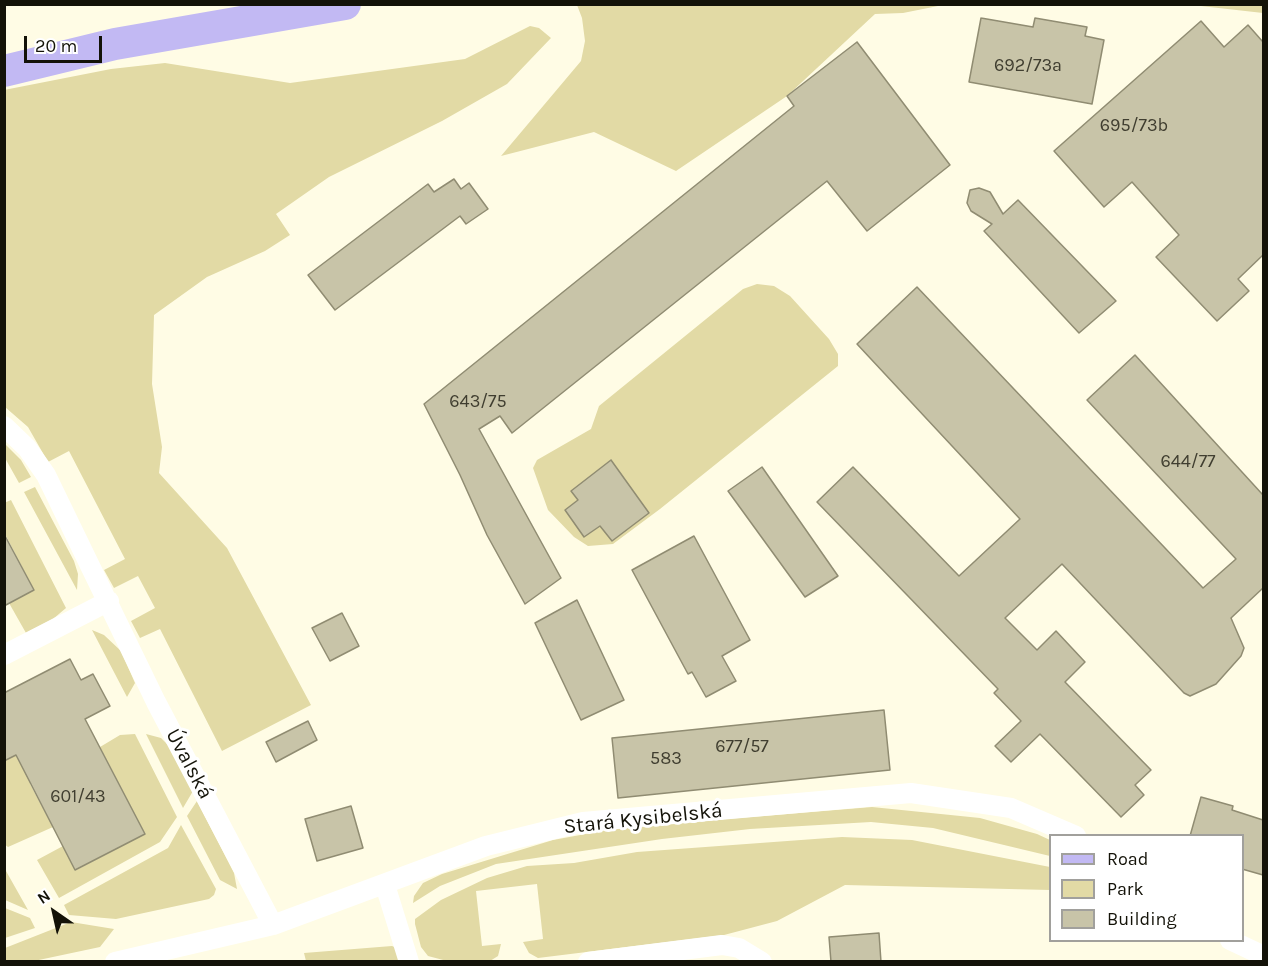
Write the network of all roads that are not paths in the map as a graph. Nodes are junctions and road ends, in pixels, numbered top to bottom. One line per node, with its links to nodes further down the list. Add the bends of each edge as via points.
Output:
1 (345, 4): 2 (main road, via 115,44)
2 (4, 71)
3 (4, 426): 4 (street, Úvalská, via 27,448 46,475)
4 (109, 601): 5 (street); 8 (street, Úvalská, via 156,702)
5 (4, 655)
6 (1071, 834): 7 (street, Stará Kysibelská, via 1011,808 911,793 583,822 486,846)
7 (385, 885): 8 (street, Stará Kysibelská); 12 (street)
8 (273, 925): 11 (street, Stará Kysibelská)
9 (1234, 942): 10 (street)
10 (1263, 956)
11 (115, 962)
12 (409, 962)
13 (588, 962): 14 (street, via 722,945 739,948)
14 (762, 962)

